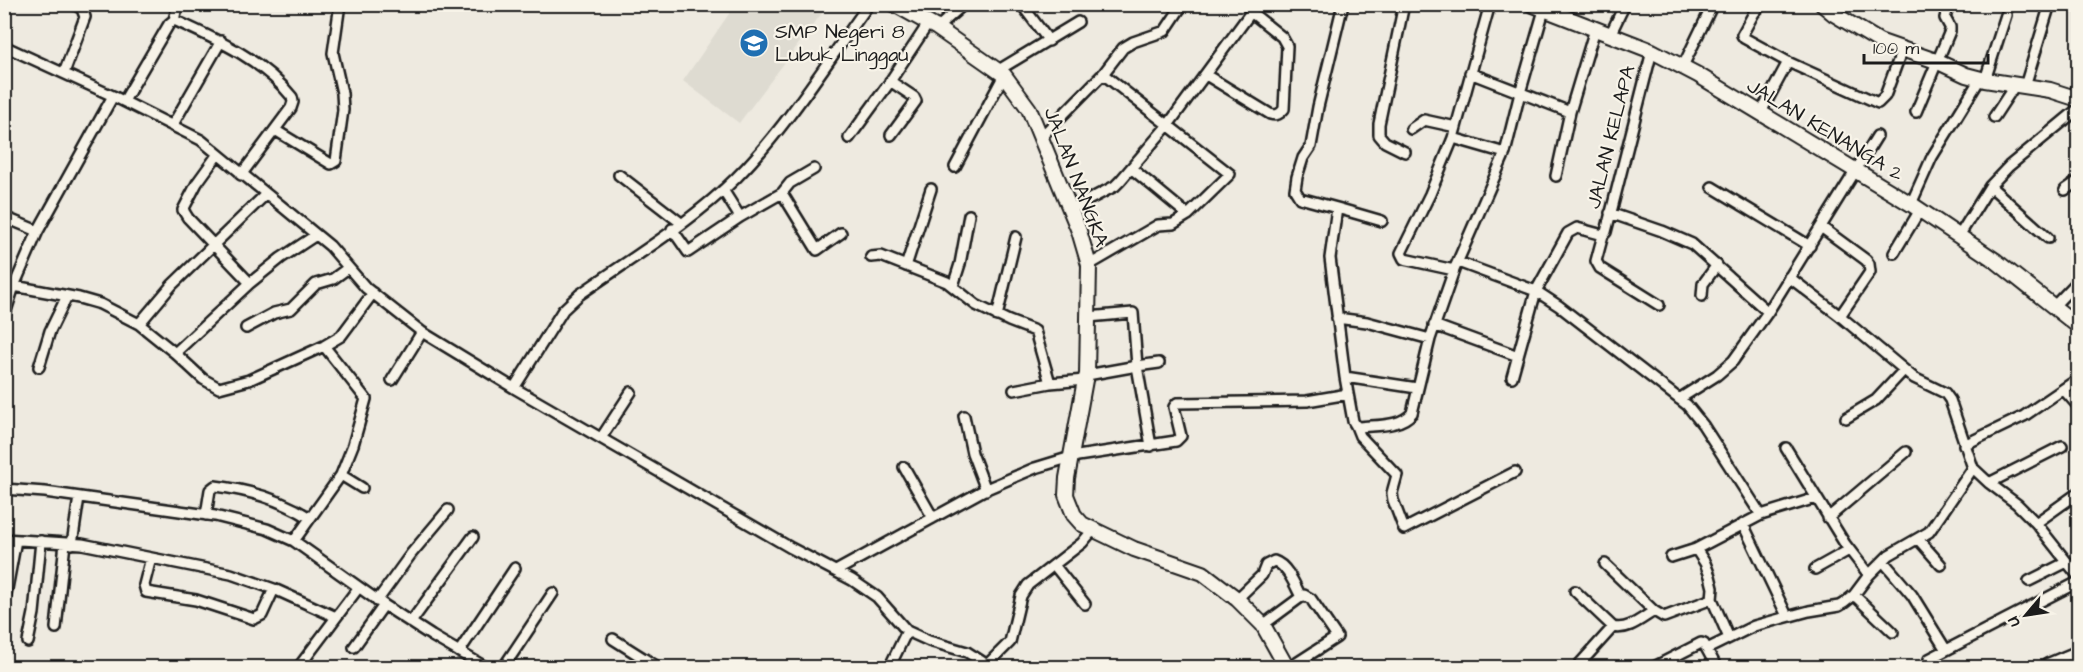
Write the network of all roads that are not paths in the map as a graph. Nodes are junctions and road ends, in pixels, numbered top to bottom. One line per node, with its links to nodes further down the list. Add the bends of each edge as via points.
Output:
1 (74, 4): 35 (street, via 85,17)
2 (178, 4): 22 (street)
3 (340, 4): 55 (street, via 333,53 343,110 336,161 331,164)
4 (869, 4): 75 (street, via 771,137)
5 (894, 4): 24 (street, JALAN NANGKA)
6 (964, 4): 24 (street)
7 (1183, 4): 37 (street, via 1165,31 1123,48)
8 (1257, 4): 20 (street)
9 (1343, 4): 80 (street, via 1311,146 1303,158 1295,190 1300,198)
10 (1404, 4): 61 (street, via 1378,135)
11 (1490, 4): 38 (street)
12 (1625, 4): 26 (street)
13 (1713, 4): 34 (street)
14 (1762, 4): 33 (street, via 1743,36)
15 (1822, 4): 30 (street, via 1863,32)
16 (1949, 4): 32 (street, via 1945,18 1950,31)
17 (2050, 4): 42 (street)
18 (1022, 5): 28 (street)
19 (1543, 8): 25 (street, JALAN KENANGA 2); 43 (street)
20 (1252, 13): 39 (street); 39 (street, via 1282,37 1287,46 1284,109 1278,115 1270,114)
21 (2006, 15): 40 (street)
22 (174, 20): 27 (street); 46 (street)
23 (1078, 22): 28 (street)
24 (932, 26): 36 (street, JALAN NANGKA); 41 (street)
25 (1595, 29): 26 (street, JALAN KENANGA 2); 47 (street)
26 (1610, 35): 31 (street, JALAN KENANGA 2)
27 (221, 41): 52 (street); 55 (street, via 259,65 292,97 291,108)
28 (1049, 41): 36 (street)
29 (4, 46): 35 (street)
30 (1902, 50): 32 (street); 33 (street, via 1885,96 1878,103)
31 (1652, 51): 34 (street, JALAN KENANGA 2); 82 (street, JALAN KELAPA)
32 (1936, 61): 40 (street); 48 (street)
33 (1788, 62): 49 (street)
34 (1683, 66): 49 (street, JALAN KENANGA 2)
35 (64, 73): 44 (street)
36 (1000, 73): 58 (street, JALAN NANGKA, via 1029,109); 64 (street)
37 (1103, 74): 51 (street); 58 (street)
38 (1470, 74): 43 (street); 53 (street)
39 (1206, 75): 51 (street)
40 (1982, 80): 42 (street); 79 (street, via 1932,157)
41 (890, 81): 56 (street, via 916,100); 59 (street)
42 (2020, 86): 45 (street); 50 (street)
43 (1520, 93): 47 (street); 62 (street)
44 (113, 96): 46 (street); 91 (street)
45 (2078, 98): 72 (street)
46 (124, 101): 52 (street)
47 (1570, 112): 70 (street)
48 (1916, 112)
49 (1760, 114): 67 (street, JALAN KENANGA 2)
50 (1994, 117)
51 (1168, 125): 65 (street); 84 (street, via 1230,174)
52 (172, 126): 63 (street, via 201,140)
53 (1456, 127): 54 (street, via 1424,120); 60 (street)
54 (1411, 129)
55 (275, 130): 68 (street)
56 (891, 135)
57 (1877, 136): 67 (street)
58 (1041, 137): 81 (street, JALAN NANGKA)
59 (849, 138)
60 (1453, 138): 62 (street); 105 (street, via 1401,253 1404,259)
61 (1405, 152)
62 (1505, 153): 105 (street)
63 (218, 154): 68 (street); 98 (street, via 183,210)
64 (956, 167)
65 (1131, 168): 81 (street, via 1115,186); 84 (street)
66 (814, 169): 77 (street, via 790,183)
67 (1855, 172): 79 (street, JALAN KENANGA 2); 89 (street)
68 (241, 175): 78 (street)
69 (619, 175): 88 (street)
70 (1556, 176)
71 (2079, 181): 76 (street)
72 (1990, 186): 95 (street); 97 (street)
73 (1712, 187): 99 (street)
74 (931, 189): 104 (street)
75 (723, 190): 86 (street); 88 (street)
76 (2066, 190)
77 (782, 193): 86 (street); 92 (street, via 817,250)
78 (265, 195): 94 (street); 98 (street)
79 (1916, 207): 95 (street, JALAN KENANGA 2); 100 (street)
80 (1337, 208): 87 (street); 123 (street, via 1330,258)
81 (1071, 209): 102 (street, JALAN NANGKA)
82 (1610, 213): 93 (street, JALAN KELAPA); 103 (street, via 1686,240)
83 (969, 215): 111 (street)
84 (1188, 216): 102 (street, via 1173,224 1158,225)
85 (4, 217): 91 (street)
86 (740, 217): 90 (street, via 688,252)
87 (1382, 221)
88 (681, 223): 90 (street)
89 (1821, 227): 99 (street); 120 (street, via 1866,260 1870,268)
90 (672, 229): 143 (street, via 563,310)
91 (38, 231): 110 (street)
92 (842, 233)
93 (1603, 235): 112 (street, JALAN KELAPA, via 1583,228 1571,229); 116 (street, via 1596,261 1600,268)
94 (316, 236): 106 (street); 109 (street)
95 (1959, 236): 117 (street, JALAN KENANGA 2)
96 (1016, 237): 119 (street)
97 (2048, 238)
98 (214, 245): 109 (street); 124 (street)
99 (1810, 246): 107 (street)
100 (1894, 253)
101 (871, 257): 104 (street, via 881,256)
102 (1089, 265): 122 (street, JALAN NANGKA)
103 (1718, 265): 115 (street, via 1703,284); 118 (street)
104 (906, 266): 111 (street)
105 (1456, 266): 112 (street); 125 (street)
106 (348, 268): 113 (street); 127 (street, via 333,279 316,284 291,309)
107 (1789, 277): 118 (street); 120 (street)
108 (2079, 281): 117 (street)
109 (250, 283): 131 (street)
110 (9, 284): 114 (street); 121 (street)
111 (953, 286): 119 (street)
112 (1536, 291): 132 (street); 149 (street)
113 (373, 293): 128 (street); 130 (street, via 341,336)
114 (67, 296): 124 (street, via 100,304); 135 (street)
115 (1702, 296)
116 (1659, 305)
117 (2055, 306): 126 (street, JALAN KENANGA 2)
118 (1768, 312): 149 (street, via 1732,361)
119 (997, 316): 142 (street, via 1035,331)
120 (1840, 316): 136 (street)
121 (4, 317)
122 (1088, 317): 134 (street, via 1133,313); 139 (street, JALAN NANGKA)
123 (1337, 318): 129 (street); 137 (street)
124 (139, 324): 131 (street)
125 (1434, 325): 129 (street); 132 (street)
126 (2079, 326)
127 (246, 328)
128 (422, 332): 141 (street); 143 (street)
129 (1430, 339): 144 (street)
130 (324, 346): 131 (street, via 249,380 219,388); 164 (street, via 366,399)
131 (175, 353)
132 (1518, 356): 138 (street)
133 (1159, 363): 134 (street)
134 (1137, 366): 139 (street); 156 (street)
135 (39, 367)
136 (1904, 370): 152 (street, via 1876,400); 155 (street, via 1945,393)
137 (1345, 377): 144 (street); 148 (street)
138 (1512, 377)
139 (1086, 378): 142 (street); 160 (street, JALAN NANGKA)
140 (2079, 379): 146 (street)
141 (392, 380)
142 (1050, 383): 145 (street)
143 (514, 388): 154 (street)
144 (1417, 388): 153 (street, via 1412,413 1406,419)
145 (1014, 390)
146 (2064, 390): 150 (street); 155 (street, via 2024,416)
147 (631, 392): 154 (street)
148 (1348, 394): 153 (street); 156 (street, via 1307,401 1177,403 1174,407 1180,438)
149 (1679, 399): 174 (street, via 1703,425)
150 (2079, 406)
151 (964, 416): 168 (street, via 972,453)
152 (1846, 418)
153 (1356, 426): 163 (street, via 1360,436 1397,475 1392,493 1404,529)
154 (601, 438): 199 (street)
155 (1964, 445): 162 (street)
156 (1151, 446): 160 (street)
157 (2062, 446): 165 (street)
158 (1786, 448): 171 (street)
159 (1906, 452): 177 (street)
160 (1071, 457): 168 (street); 180 (street, JALAN NANGKA, via 1066,495 1082,524)
161 (904, 467): 176 (street)
162 (1973, 468): 165 (street); 182 (street, via 1934,528)
163 (1515, 472)
164 (341, 475): 166 (street); 175 (street)
165 (1989, 483): 178 (street)
166 (362, 488)
167 (4, 489): 170 (street)
168 (986, 489): 176 (street)
169 (2079, 493): 178 (street)
170 (79, 497): 173 (street); 187 (street)
171 (1816, 498): 174 (street); 177 (street)
172 (448, 510): 212 (street, via 411,554)
173 (206, 515): 175 (street, via 210,490 215,486 268,497); 185 (street, via 253,524)
174 (1761, 515): 179 (street)
175 (310, 518): 185 (street)
176 (933, 518): 199 (street)
177 (1827, 518): 189 (street)
178 (2036, 523): 193 (street)
179 (1743, 525): 188 (street); 216 (street)
180 (1094, 530): 195 (street); 210 (street, JALAN NANGKA, via 1179,566 1195,568)
181 (473, 537): 218 (street)
182 (1918, 538): 192 (street); 196 (street)
183 (4, 539): 184 (street)
184 (16, 540): 186 (street); 214 (street)
185 (294, 541): 204 (street)
186 (41, 542): 187 (street); 226 (street)
187 (69, 544): 191 (street); 221 (street)
188 (1696, 549): 190 (street); 211 (street, via 1710,576)
189 (1849, 550): 198 (street); 200 (street)
190 (1671, 557)
191 (151, 558): 205 (street, via 231,574); 205 (street, via 146,592 196,600 254,619 262,615)
192 (1883, 561): 200 (street); 229 (street, via 1912,595)
193 (2067, 562): 201 (street); 202 (street)
194 (1605, 564): 215 (street)
195 (1054, 565): 213 (street); 234 (street, via 1024,590 1010,642)
196 (1941, 565)
197 (515, 568): 231 (street)
198 (1815, 569)
199 (836, 572): 222 (street, via 877,597)
200 (1869, 575): 208 (street)
201 (2079, 576)
202 (2029, 581)
203 (2079, 582): 229 (street)
204 (359, 587): 212 (street); 217 (street)
205 (274, 589): 217 (street)
206 (1575, 591): 220 (street)
207 (553, 593): 237 (street)
208 (1854, 595): 216 (street, via 1839,606); 223 (street)
209 (1301, 597): 210 (street, via 1280,563 1274,561); 219 (street); 240 (street, via 1311,599 1337,637)
210 (1237, 599): 219 (street, JALAN NANGKA)
211 (1712, 599): 215 (street, via 1666,617); 224 (street)
212 (380, 603): 218 (street); 227 (street)
213 (1085, 604)
214 (4, 605)
215 (1654, 611): 220 (street, via 1628,626)
216 (1787, 616): 224 (street)
217 (336, 617): 235 (street)
218 (411, 622): 231 (street)
219 (1263, 625): 240 (street, JALAN NANGKA)
220 (1613, 627): 241 (street)
221 (56, 628)
222 (907, 631): 234 (street, via 967,652); 239 (street)
223 (1893, 632)
224 (1729, 638): 228 (street)
225 (613, 639): 238 (street)
226 (28, 642)
227 (354, 646)
228 (1707, 649): 242 (street, via 1700,643); 243 (street)
229 (1946, 650): 232 (street)
230 (2079, 651): 233 (street)
231 (459, 652): 236 (street)
232 (1929, 658)
233 (2047, 664)
234 (988, 666)
235 (298, 668)
236 (487, 668)
237 (503, 668)
238 (659, 668)
239 (889, 668)
240 (1288, 668)
241 (1576, 668)
242 (1652, 668)
243 (1717, 668)

